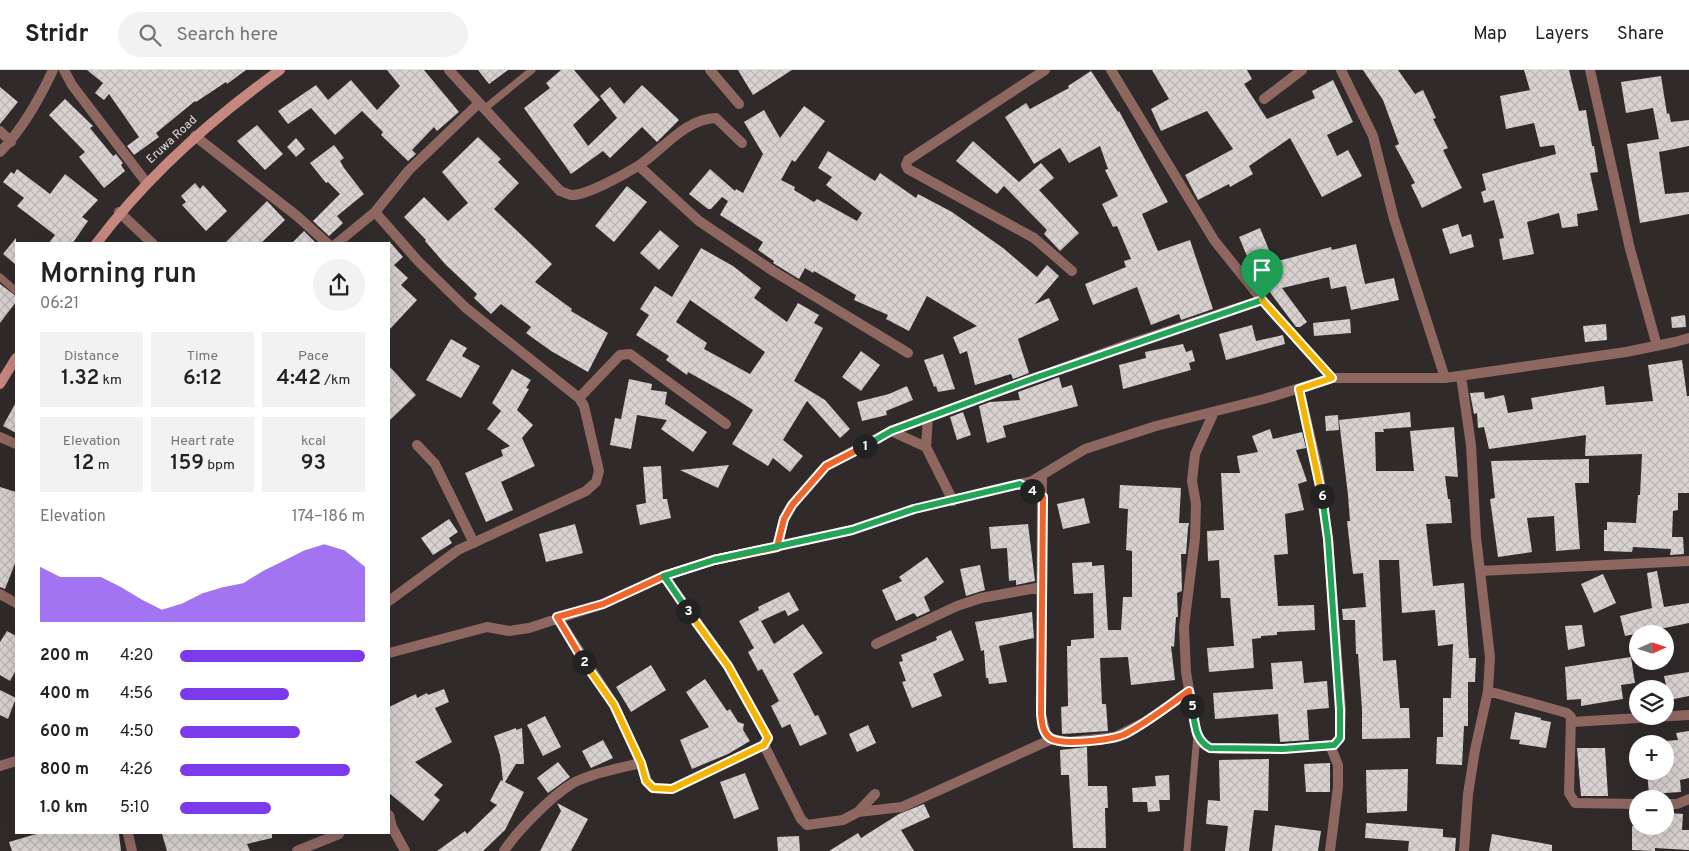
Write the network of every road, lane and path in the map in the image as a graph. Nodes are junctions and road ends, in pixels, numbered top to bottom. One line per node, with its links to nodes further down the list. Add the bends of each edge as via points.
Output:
1 (53, 70): 17 (street, via 38,101)
2 (64, 70): 21 (street)
3 (280, 70): 16 (main road, Eruwa Road)
4 (449, 70): 14 (street)
5 (532, 70): 14 (lane)
6 (710, 70): 13 (street)
7 (1045, 70): 28 (street, via 908,160 906,165 1034,238)
8 (1111, 70): 31 (street, via 1214,240)
9 (1302, 70): 12 (street)
10 (1340, 70): 38 (street, via 1373,136 1394,219)
11 (1590, 70): 33 (street, via 1630,249)
12 (1264, 99)
13 (739, 104)
14 (481, 106): 20 (street, via 560,191 570,195 582,194); 23 (street, via 409,170)
15 (0, 131): 17 (street)
16 (195, 136): 21 (main road, Eruwa Road); 26 (street)
17 (11, 142): 19 (street)
18 (742, 143): 20 (street, via 716,118 703,118)
19 (0, 152)
20 (639, 166): 34 (street, via 699,220 773,271)
21 (146, 182): 22 (main road, Eruwa Road)
22 (120, 212): 24 (main road, Eruwa Road); 25 (street)
23 (375, 212): 27 (street); 41 (street, via 418,261 466,308)
24 (98, 242)
25 (151, 242)
26 (326, 242)
27 (338, 242)
28 (1072, 271)
29 (0, 277): 30 (lane)
30 (15, 290)
31 (1262, 300): 37 (street); 43 (street, via 1123,346)
32 (1689, 338): 33 (street)
33 (1657, 346): 36 (street)
34 (908, 353)
35 (15, 360): 39 (main road)
36 (1461, 376): 38 (street); 57 (street, via 1471,445)
37 (1332, 378): 38 (street); 40 (street)
38 (1445, 378)
39 (0, 384)
40 (1299, 389): 42 (street); 73 (street, via 1318,470 1328,539 1340,710 1340,738)
41 (580, 398): 44 (street, via 620,355 630,354); 54 (street, via 600,471 596,482 586,491)
42 (1214, 412): 50 (street, via 1156,426 1085,449); 66 (street, via 1195,454 1192,482 1196,504 1195,538 1184,626)
43 (928, 417): 45 (street); 49 (street)
44 (726, 424)
45 (891, 431): 49 (street); 55 (street, via 826,466 792,505 784,519)
46 (0, 437): 47 (street)
47 (15, 444)
48 (417, 445): 54 (street, via 435,464)
49 (926, 447): 53 (street)
50 (1042, 476): 51 (street); 52 (street)
51 (1020, 484): 52 (street); 53 (street)
52 (1043, 497): 59 (street)
53 (953, 500): 55 (street, via 852,530)
54 (474, 542): 61 (street, via 458,550)
55 (777, 547): 58 (street, via 714,560)
56 (1689, 561): 57 (street)
57 (1480, 571): 67 (street, via 1490,657)
58 (664, 576): 63 (street, via 603,604); 72 (street, via 728,666 768,738)
59 (1042, 587): 64 (street, via 981,598 957,606); 71 (street, via 1041,714 1046,734)
60 (0, 594): 62 (street)
61 (390, 600)
62 (15, 602)
63 (557, 617): 65 (street, via 529,628 509,631 487,627); 75 (street, via 614,705)
64 (876, 644)
65 (390, 653)
66 (1189, 691): 70 (street); 71 (street, via 1124,734 1068,742)
67 (1488, 691): 69 (street, via 1567,713); 91 (street, via 1468,794)
68 (1689, 715): 69 (street)
69 (1572, 722): 79 (street, via 1569,793 1575,803)
70 (1197, 735): 73 (street, via 1202,743 1221,749); 89 (lane)
71 (1052, 739): 81 (street, via 902,807)
72 (764, 745): 75 (street, via 672,789 653,788 646,781); 81 (street, via 807,825 843,820)
73 (1330, 745): 90 (street, via 1338,765)
74 (15, 761): 76 (street)
75 (641, 763): 88 (street, via 574,782 514,835)
76 (0, 766)
77 (875, 794): 81 (street)
78 (1689, 799): 80 (street)
79 (1629, 804)
80 (1674, 804)
81 (858, 812)
82 (390, 819): 87 (street)
83 (128, 834): 85 (street)
84 (339, 834): 86 (street)
85 (132, 851)
86 (297, 851)
87 (404, 851)
88 (504, 851)
89 (1187, 851)
90 (1330, 851)
91 (1464, 851)

